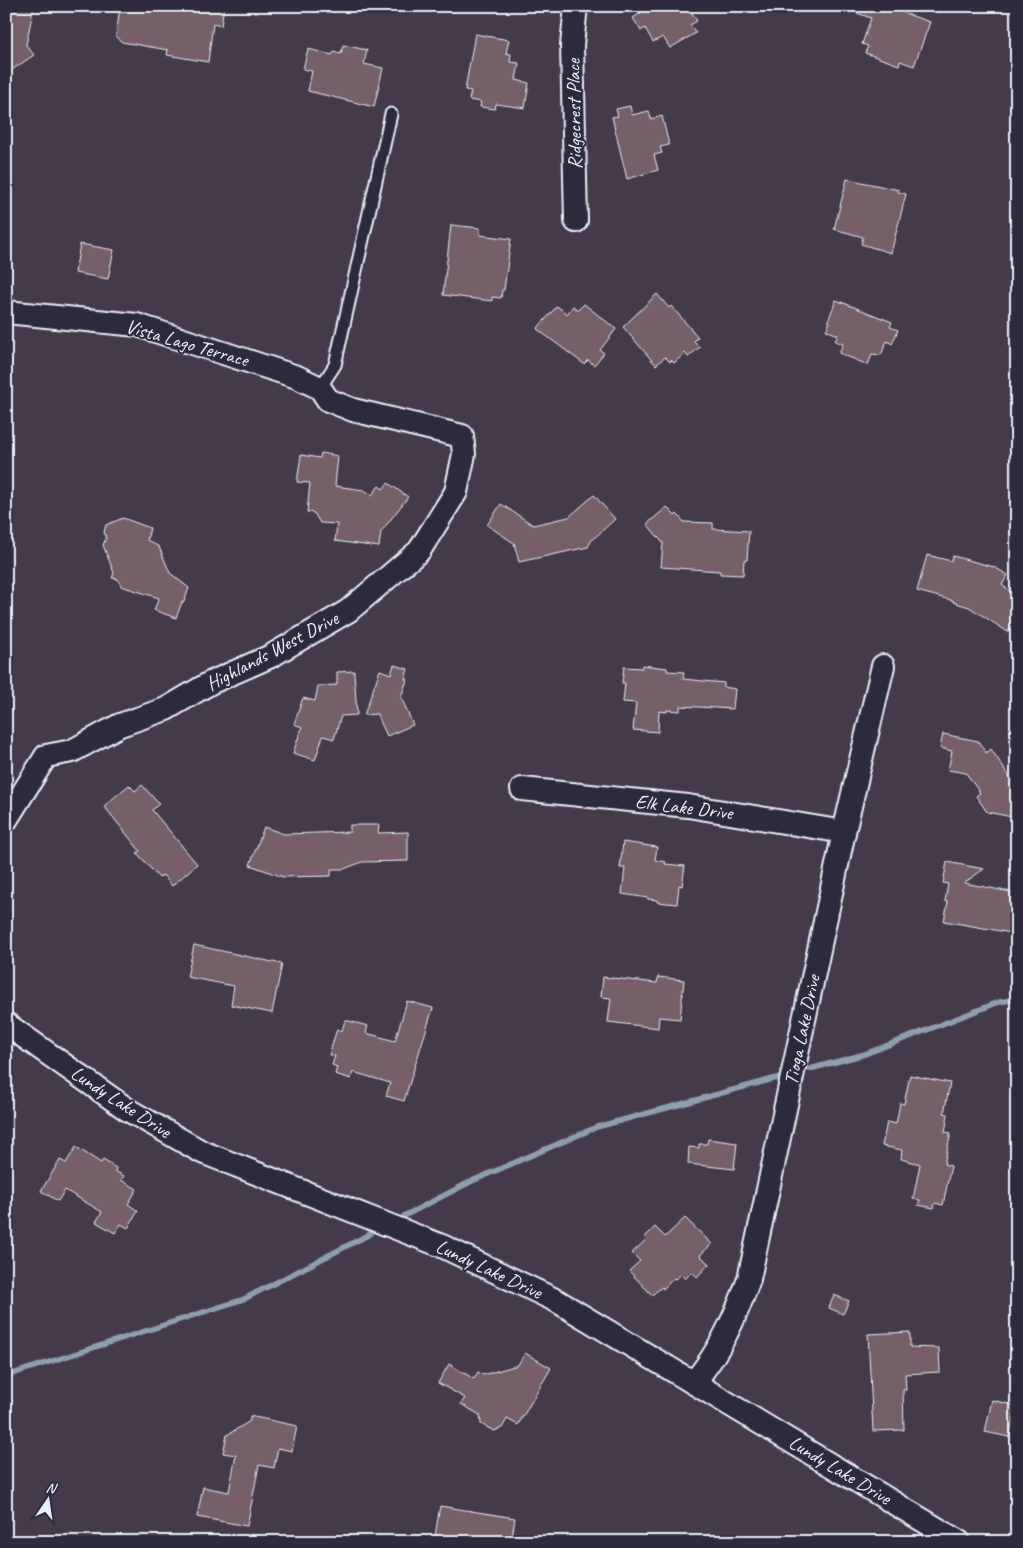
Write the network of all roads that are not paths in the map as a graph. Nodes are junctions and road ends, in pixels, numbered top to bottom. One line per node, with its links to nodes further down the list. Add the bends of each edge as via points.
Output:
1 (576, 6): 3 (street, Ridgecrest Place, via 572,45)
2 (391, 114): 5 (lane, via 335,365)
3 (576, 221)
4 (6, 312): 5 (street, Vista Lago Terrace, via 137,325 297,377)
5 (324, 394): 8 (street, Highlands West Drive, via 353,410 462,436 464,454 456,492 419,552 348,611 271,656 210,683 166,709 120,725 72,751 46,756)
6 (883, 666): 9 (street, Tioga Lake Drive)
7 (522, 789): 9 (street, Elk Lake Drive, via 688,806)
8 (6, 820)
9 (844, 832): 11 (street, Tioga Lake Drive, via 750,1279 738,1312 708,1366)
10 (6, 1024): 11 (street, Lundy Lake Drive, via 128,1110 202,1152 442,1246 557,1300)
11 (694, 1382): 12 (street, Lundy Lake Drive)
12 (960, 1542)

